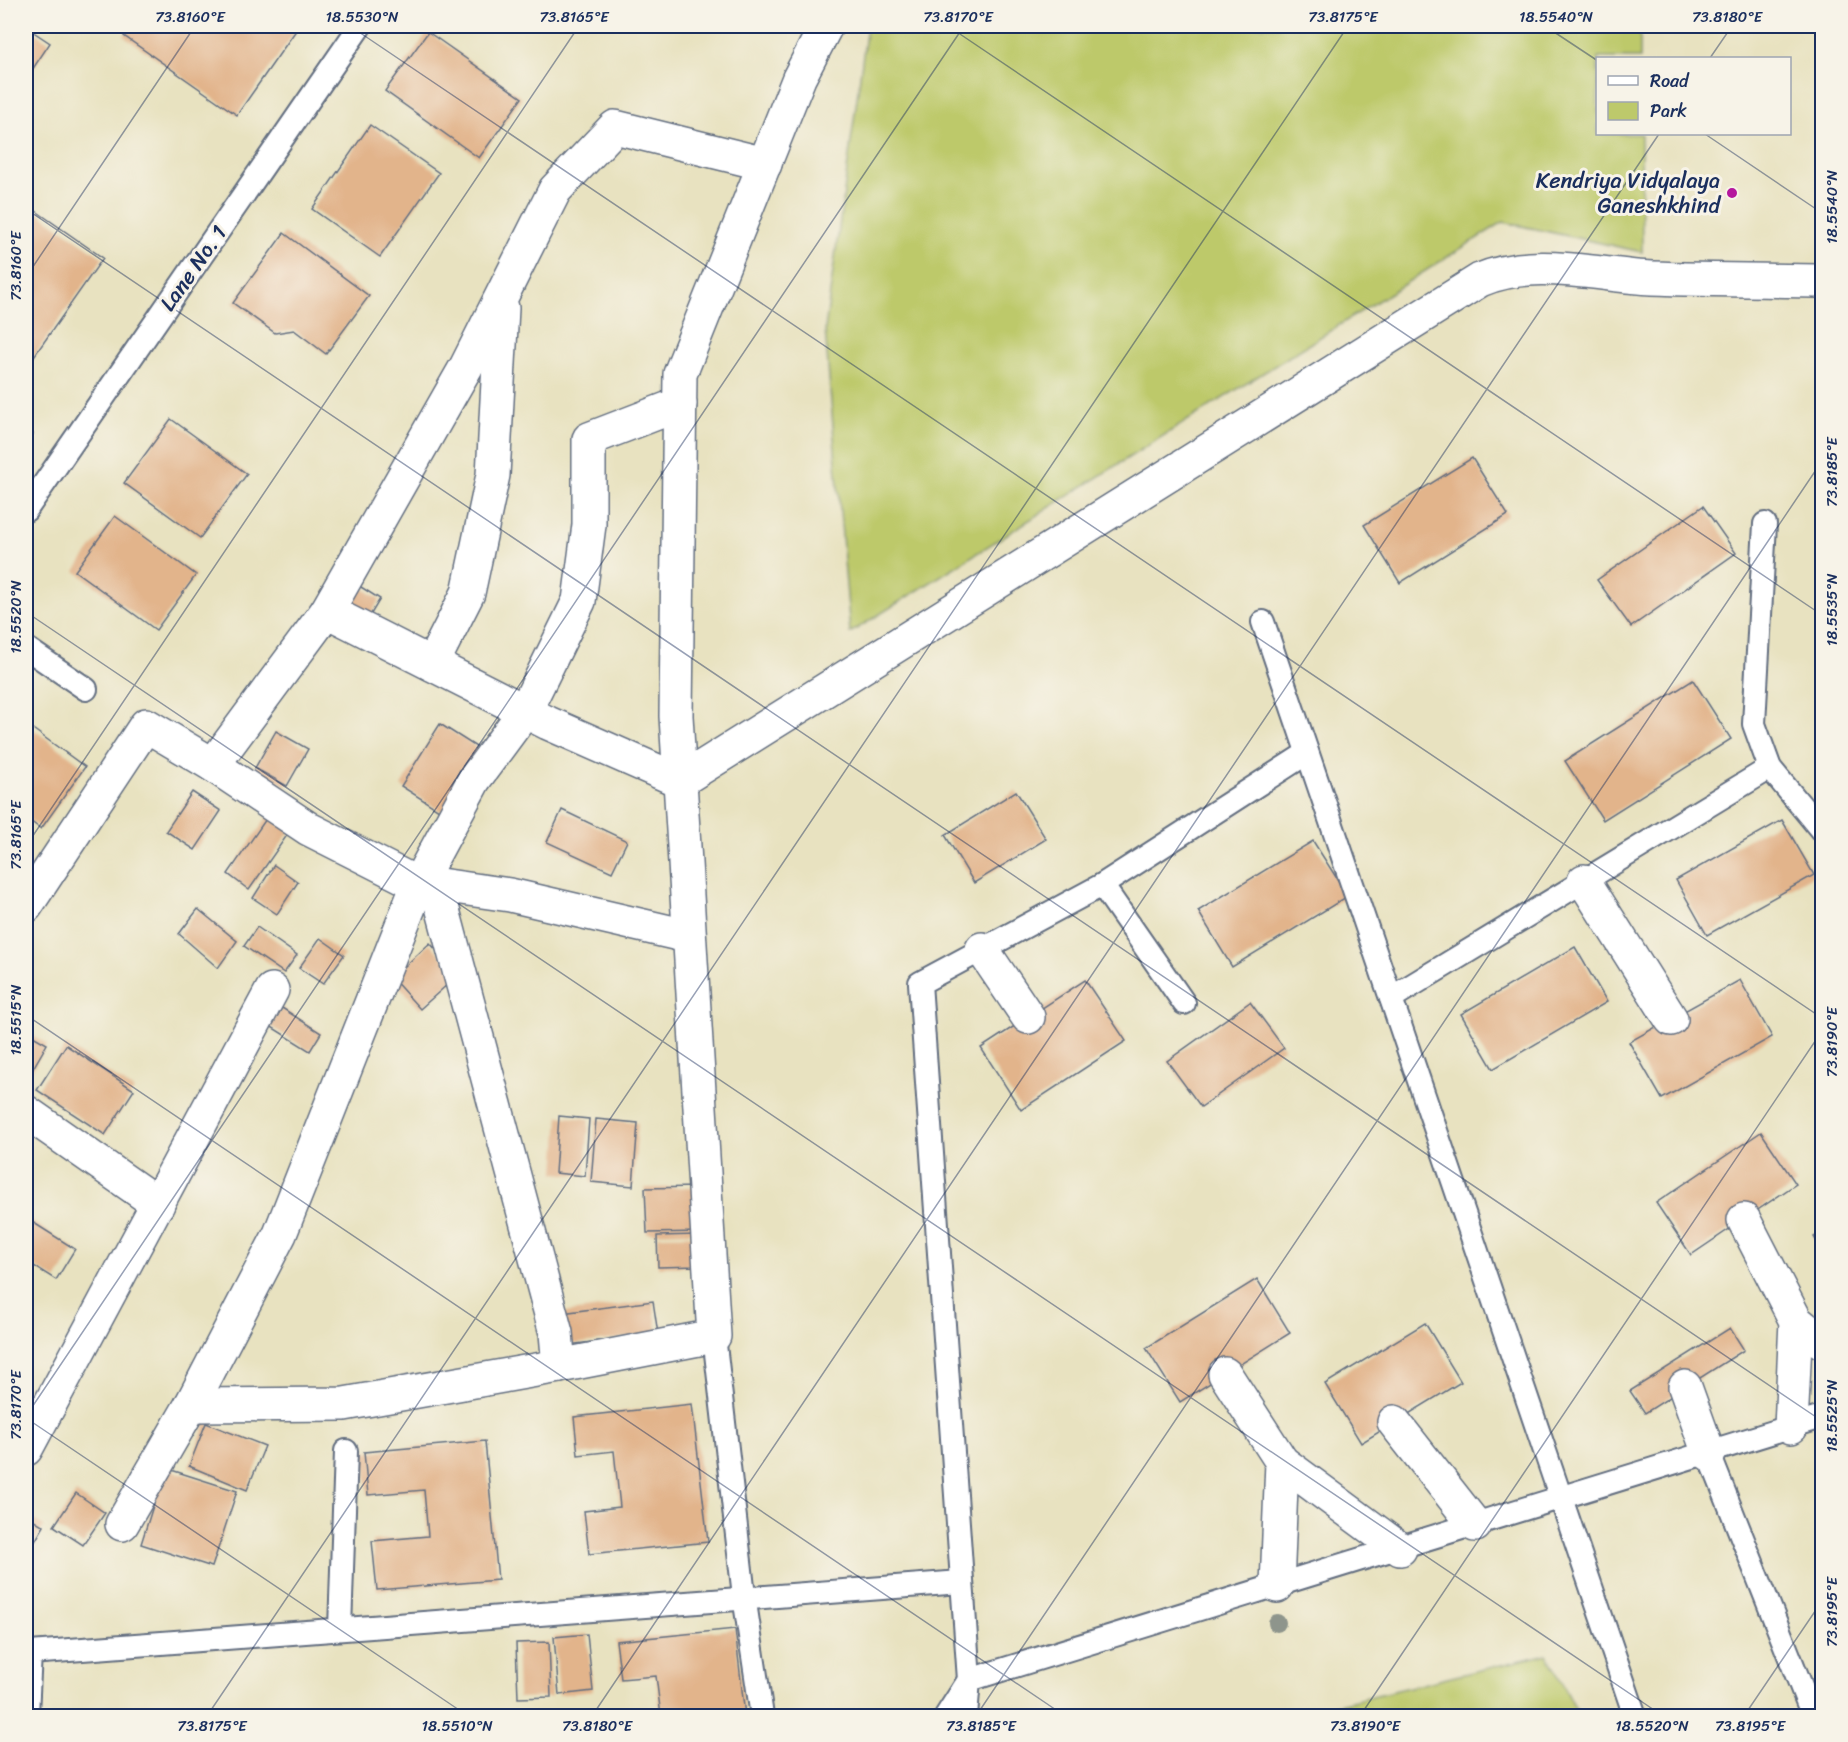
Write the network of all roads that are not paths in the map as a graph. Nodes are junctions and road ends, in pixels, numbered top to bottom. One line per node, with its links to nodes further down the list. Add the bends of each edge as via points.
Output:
1 (360, 26): 7 (lane, Lane No. 1)
2 (826, 26): 3 (street, via 799,78)
3 (765, 164): 5 (street, via 615,127 555,189); 6 (street, via 680,374)
4 (1822, 281): 18 (street, via 1652,278 1522,268 1500,271)
5 (503, 294): 9 (street, via 466,367); 12 (street, via 493,475 468,593)
6 (680, 404): 14 (street, via 589,439 589,525 579,601); 18 (street, via 676,716)
7 (26, 510)
8 (1765, 524): 17 (lane, via 1754,724)
9 (327, 611): 12 (street); 16 (street)
10 (1263, 622): 15 (lane)
11 (26, 648): 13 (lane)
12 (432, 664): 14 (street)
13 (87, 689)
14 (525, 711): 18 (street); 21 (street, via 474,780)
15 (1307, 753): 22 (lane); 27 (lane)
16 (213, 765): 21 (street, via 309,829 412,881); 23 (street, via 146,725)
17 (1770, 768): 19 (lane); 20 (lane)
18 (680, 781): 24 (street)
19 (1822, 831)
20 (1584, 881): 27 (lane); 30 (street)
21 (428, 883): 24 (street, via 510,895); 37 (street, via 556,1333); 40 (street, via 280,1234)
22 (1102, 885): 25 (lane); 28 (lane)
23 (26, 906)
24 (687, 936): 35 (street)
25 (981, 949): 29 (street); 52 (lane, via 920,982)
26 (272, 990): 32 (street)
27 (1391, 998): 48 (lane)
28 (1184, 1003)
29 (1028, 1017)
30 (1671, 1018)
31 (26, 1112): 32 (street)
32 (158, 1204): 44 (street)
33 (1744, 1220): 34 (street)
34 (1796, 1321): 36 (street); 43 (street)
35 (714, 1336): 37 (street); 54 (lane)
36 (1822, 1342)
37 (560, 1366): 40 (street, via 344,1404)
38 (1225, 1374): 47 (street)
39 (1685, 1388): 46 (street)
40 (191, 1405): 49 (street)
41 (1822, 1417): 43 (lane)
42 (1394, 1422): 50 (street)
43 (1791, 1427): 46 (lane)
44 (26, 1449)
45 (346, 1451): 55 (lane)
46 (1709, 1454): 48 (lane); 62 (lane)
47 (1282, 1462): 51 (street); 53 (street)
48 (1561, 1499): 50 (lane); 61 (lane)
49 (122, 1524)
50 (1475, 1525): 51 (lane)
51 (1400, 1549): 53 (lane)
52 (961, 1582): 54 (lane); 56 (lane)
53 (1277, 1586): 56 (lane)
54 (744, 1596): 55 (lane); 58 (lane)
55 (340, 1629): 57 (lane, via 30,1653)
56 (969, 1680): 59 (lane); 60 (lane)
57 (27, 1714)
58 (762, 1716)
59 (946, 1716)
60 (966, 1716)
61 (1635, 1716)
62 (1813, 1716)

